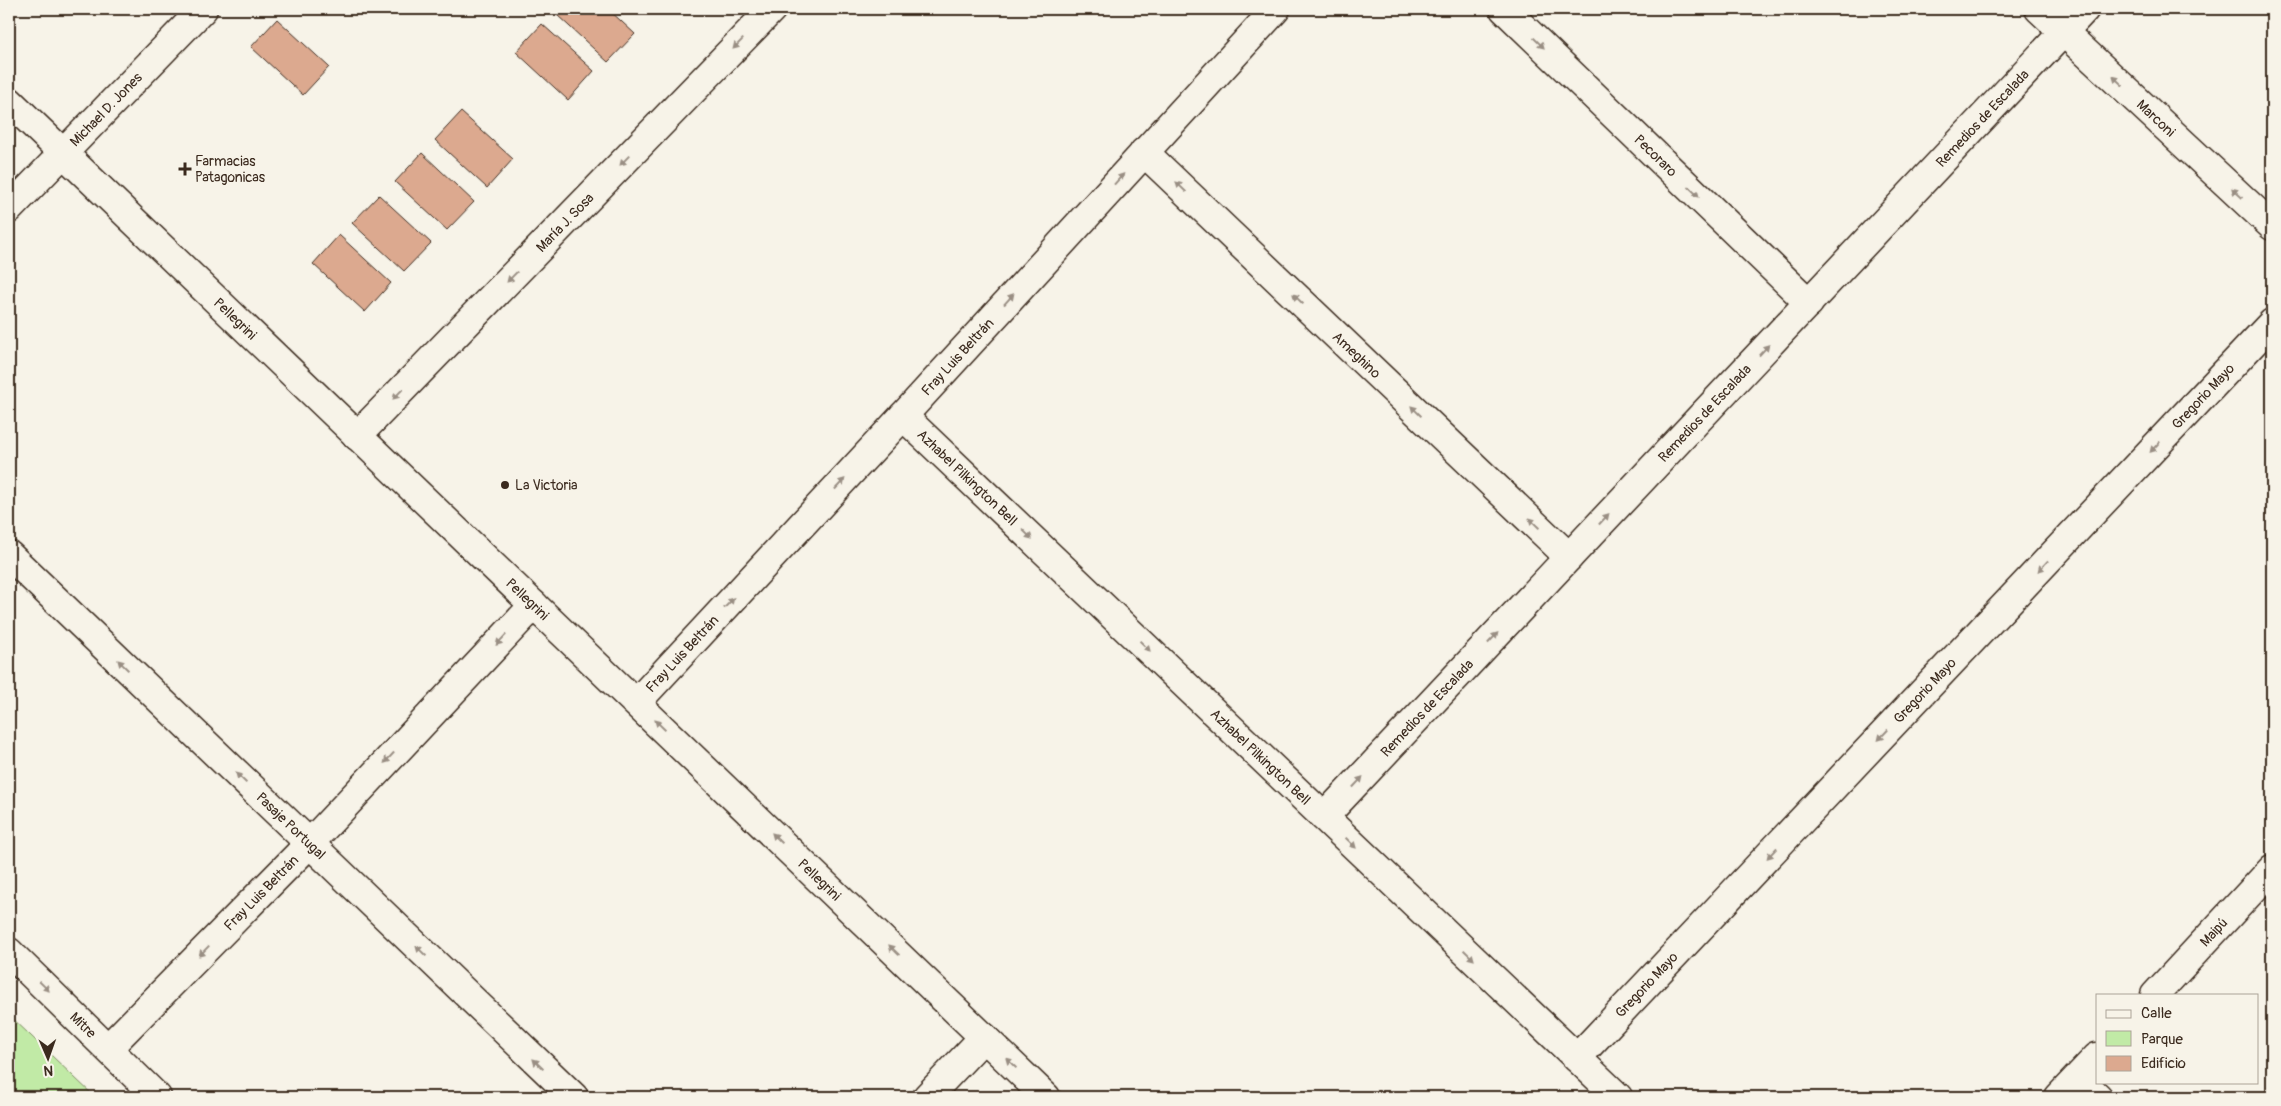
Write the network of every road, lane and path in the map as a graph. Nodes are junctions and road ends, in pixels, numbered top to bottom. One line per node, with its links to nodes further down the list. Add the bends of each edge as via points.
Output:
1 (203, 9): 9 (street, Michael D. Jones)
2 (772, 9): 16 (street, María J. Sosa, one-way to 16)
3 (1276, 9): 10 (street, Fray Luis Beltrán)
4 (1504, 9): 13 (street, Pecoraro, one-way to 13)
5 (2039, 9): 7 (street, Marconi)
6 (2085, 9): 7 (street, Remedios de Escalada)
7 (2064, 31): 12 (street, Marconi, one-way to 7); 13 (street, Remedios de Escalada)
8 (9, 101): 9 (street, Pellegrini)
9 (65, 152): 11 (street, Michael D. Jones); 16 (street, Pellegrini)
10 (1144, 152): 15 (street, Fray Luis Beltrán, one-way to 10); 18 (street, Ameghino, one-way to 10)
11 (9, 209)
12 (2272, 226)
13 (1809, 302): 18 (street, Remedios de Escalada, one-way to 13)
14 (2272, 323): 28 (street, Gregorio Mayo, one-way to 28)
15 (903, 416): 20 (street, Fray Luis Beltrán, one-way to 15); 21 (street, Azhabel Pilkington Bell, one-way to 21)
16 (358, 436): 19 (street, Pellegrini)
17 (9, 555): 22 (street, Pasaje Portugal, one-way to 17)
18 (1569, 557): 21 (street, Remedios de Escalada, one-way to 18)
19 (534, 605): 20 (street, Pellegrini); 22 (street, Fray Luis Beltrán, one-way to 22)
20 (636, 702): 26 (street, Pellegrini, one-way to 20)
21 (1324, 817): 28 (street, Azhabel Pilkington Bell, one-way to 28)
22 (309, 844): 27 (street, Fray Luis Beltrán, one-way to 27); 32 (street, Pasaje Portugal, one-way to 22)
23 (2272, 869): 25 (street, Maipú)
24 (9, 952): 27 (street, Mitre, one-way to 27)
25 (2156, 994)
26 (984, 1037): 33 (street); 34 (street, Pellegrini, one-way to 26)
27 (108, 1048): 31 (street, Mitre)
28 (1577, 1058): 35 (street, Azhabel Pilkington Bell)
29 (2096, 1058): 30 (street)
30 (2078, 1078): 36 (street); 37 (street)
31 (157, 1097)
32 (574, 1097)
33 (927, 1097)
34 (1046, 1097)
35 (1618, 1097)
36 (2059, 1097)
37 (2098, 1097)

